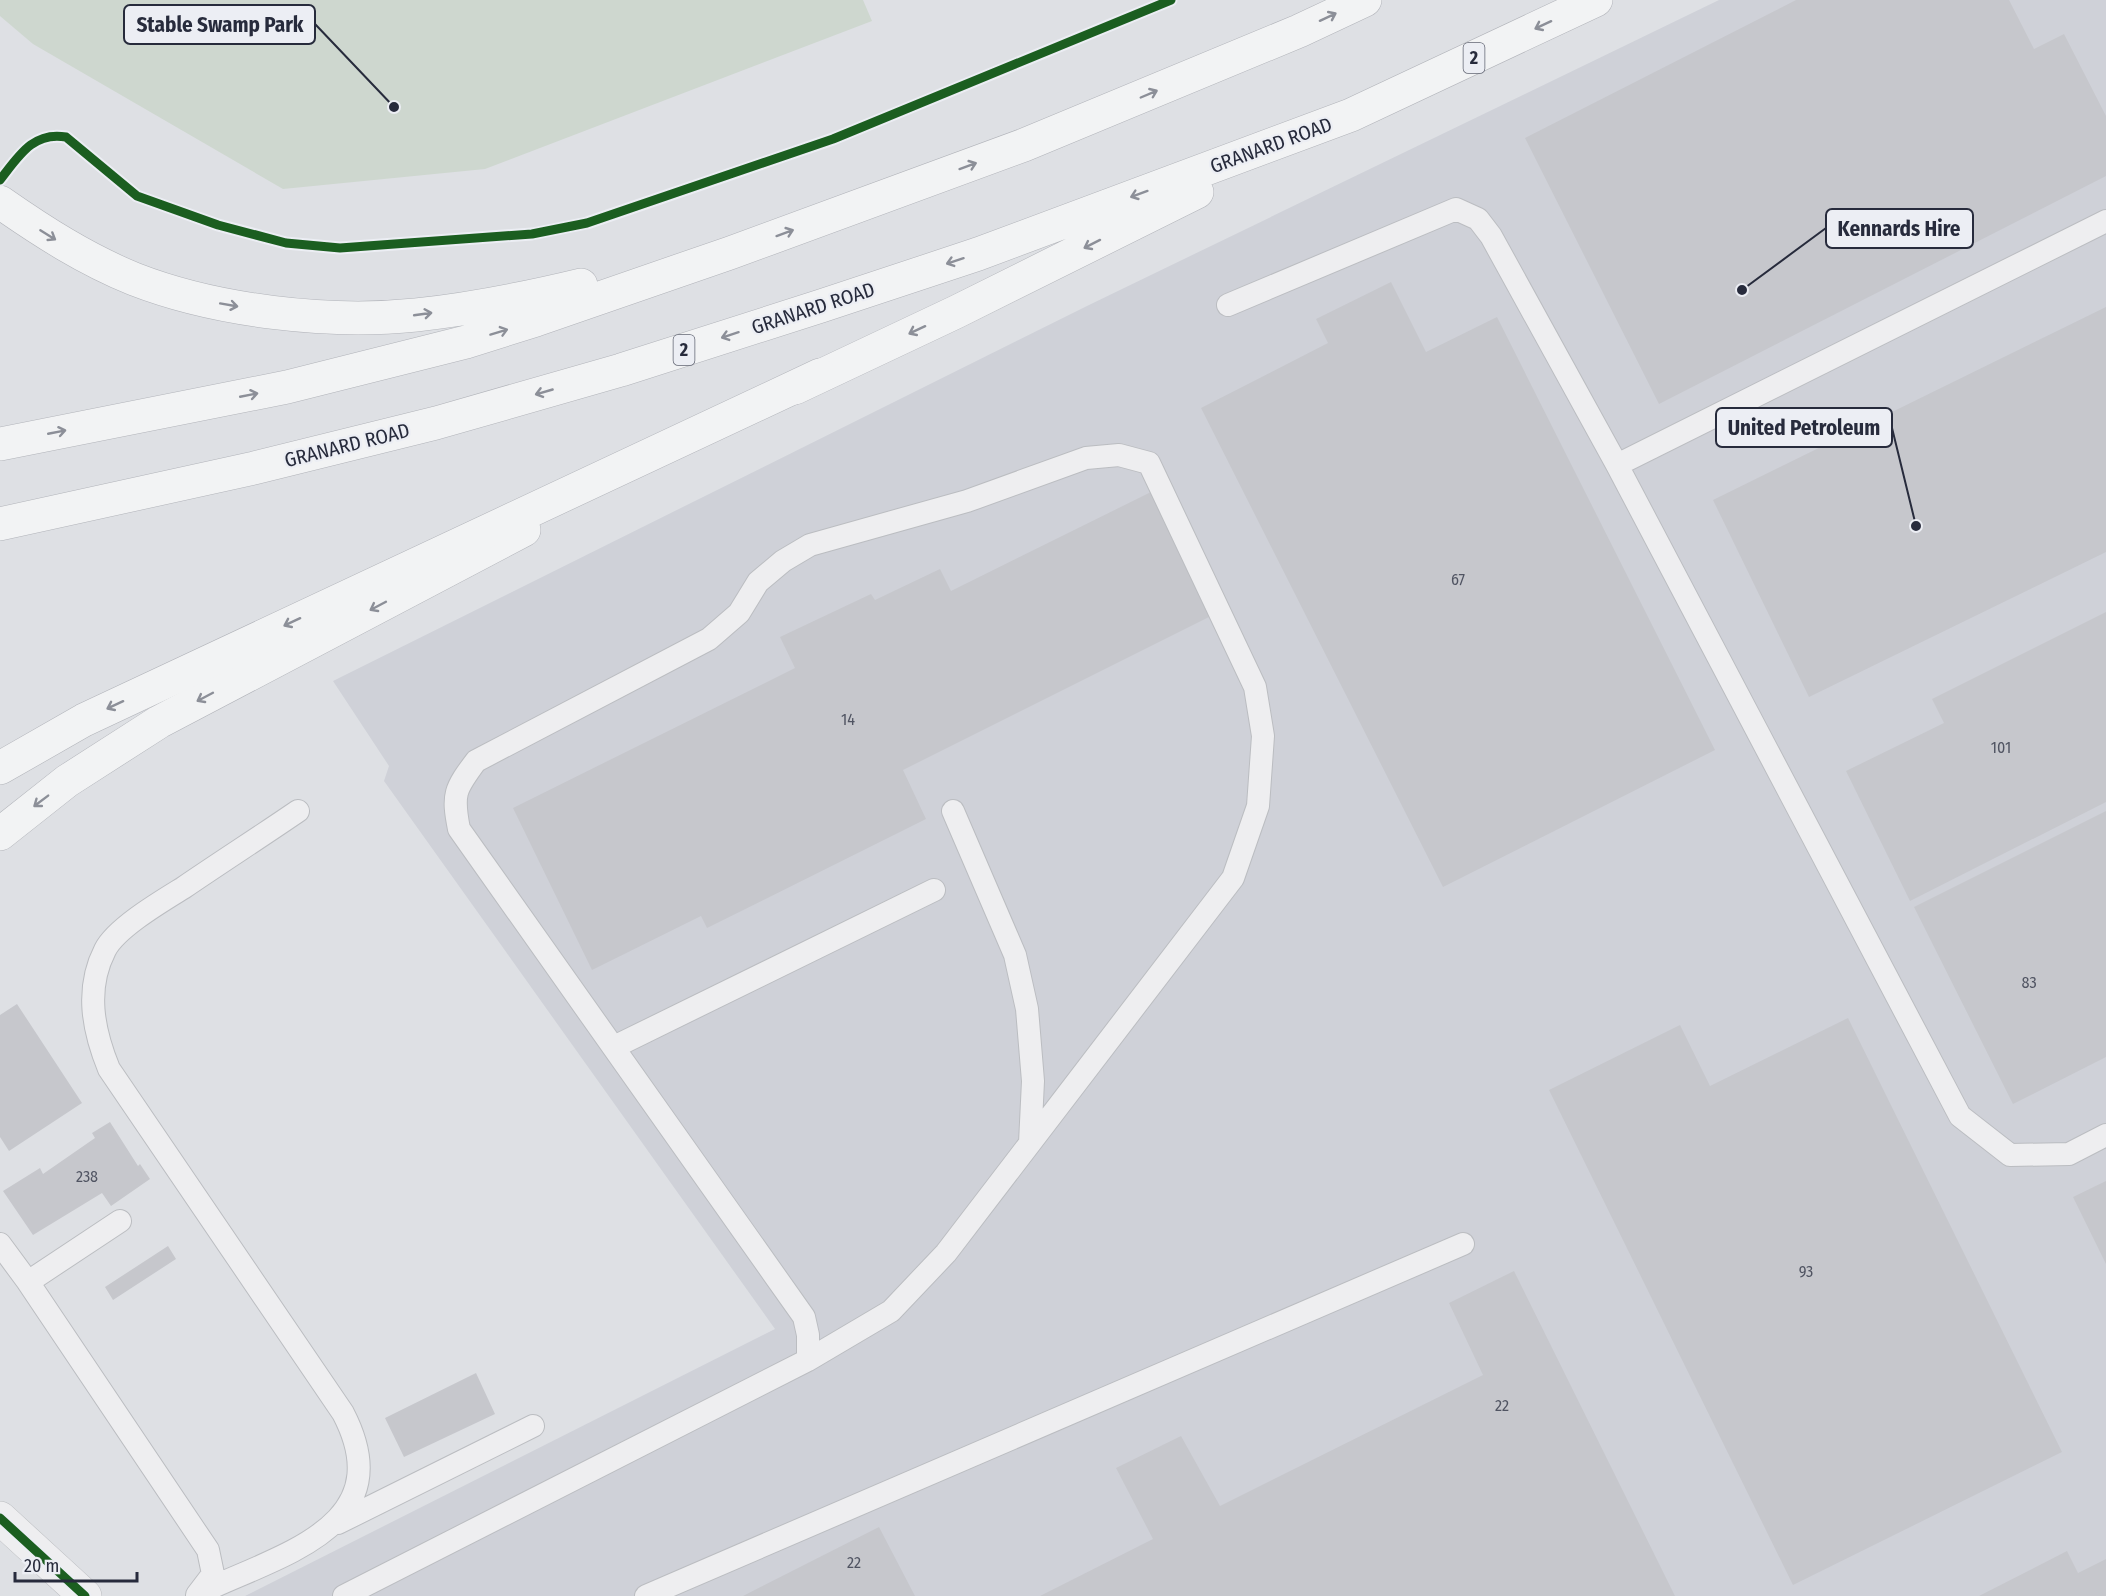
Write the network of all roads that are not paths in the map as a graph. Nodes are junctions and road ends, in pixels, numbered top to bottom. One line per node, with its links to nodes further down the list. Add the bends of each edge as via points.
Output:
1 (1365, 0): 6 (highway, one-way to 1, via 1024,145)
2 (1596, 0): 3 (highway, GRANARD ROAD / 2, one-way to 3)
3 (1351, 115): 8 (highway, one-way to 8, via 956,312); 11 (highway, GRANARD ROAD / 2, one-way to 11, via 978,254 621,370 288,460)
4 (0, 202): 6 (highway, one-way to 6, via 50,237 134,279 198,300 267,312 414,315 537,296)
5 (2106, 221): 10 (lane)
6 (730, 253): 9 (highway, one-way to 6, via 287,387 466,342)
7 (1228, 305): 10 (lane, via 1456,209 1478,219 1491,236)
8 (820, 375): 12 (highway, one-way to 12, via 84,720); 15 (highway, one-way to 15, via 159,722 67,781)
9 (0, 444)
10 (1617, 465): 18 (lane, via 1959,1116 2010,1155 2069,1154)
11 (0, 524)
12 (0, 768)
13 (298, 811): 27 (lane, via 135,920 105,948 95,975 92,1006 98,1044 109,1069 353,1432 361,1471 353,1501)
14 (953, 811): 19 (lane, via 1015,955 1027,1009 1033,1081)
15 (0, 834)
16 (934, 890): 17 (lane)
17 (614, 1047): 19 (lane, via 459,829 453,800 476,760 709,639 739,613 758,582 810,545 955,505 1086,458 1119,454 1149,463 1255,687 1263,736 1258,806 1233,878); 24 (lane, via 804,1317)
18 (2106, 1135)
19 (1030, 1143): 24 (lane, via 946,1253 891,1311)
20 (120, 1221): 23 (lane)
21 (0, 1244): 23 (lane)
22 (1462, 1244): 31 (lane)
23 (28, 1282): 29 (lane, via 208,1550 213,1574)
24 (808, 1360): 30 (lane)
25 (533, 1426): 27 (lane)
26 (0, 1518): 28 (street)
27 (334, 1525): 29 (lane, via 306,1543)
28 (71, 1592)
29 (199, 1594)
30 (344, 1596)
31 (646, 1596)

